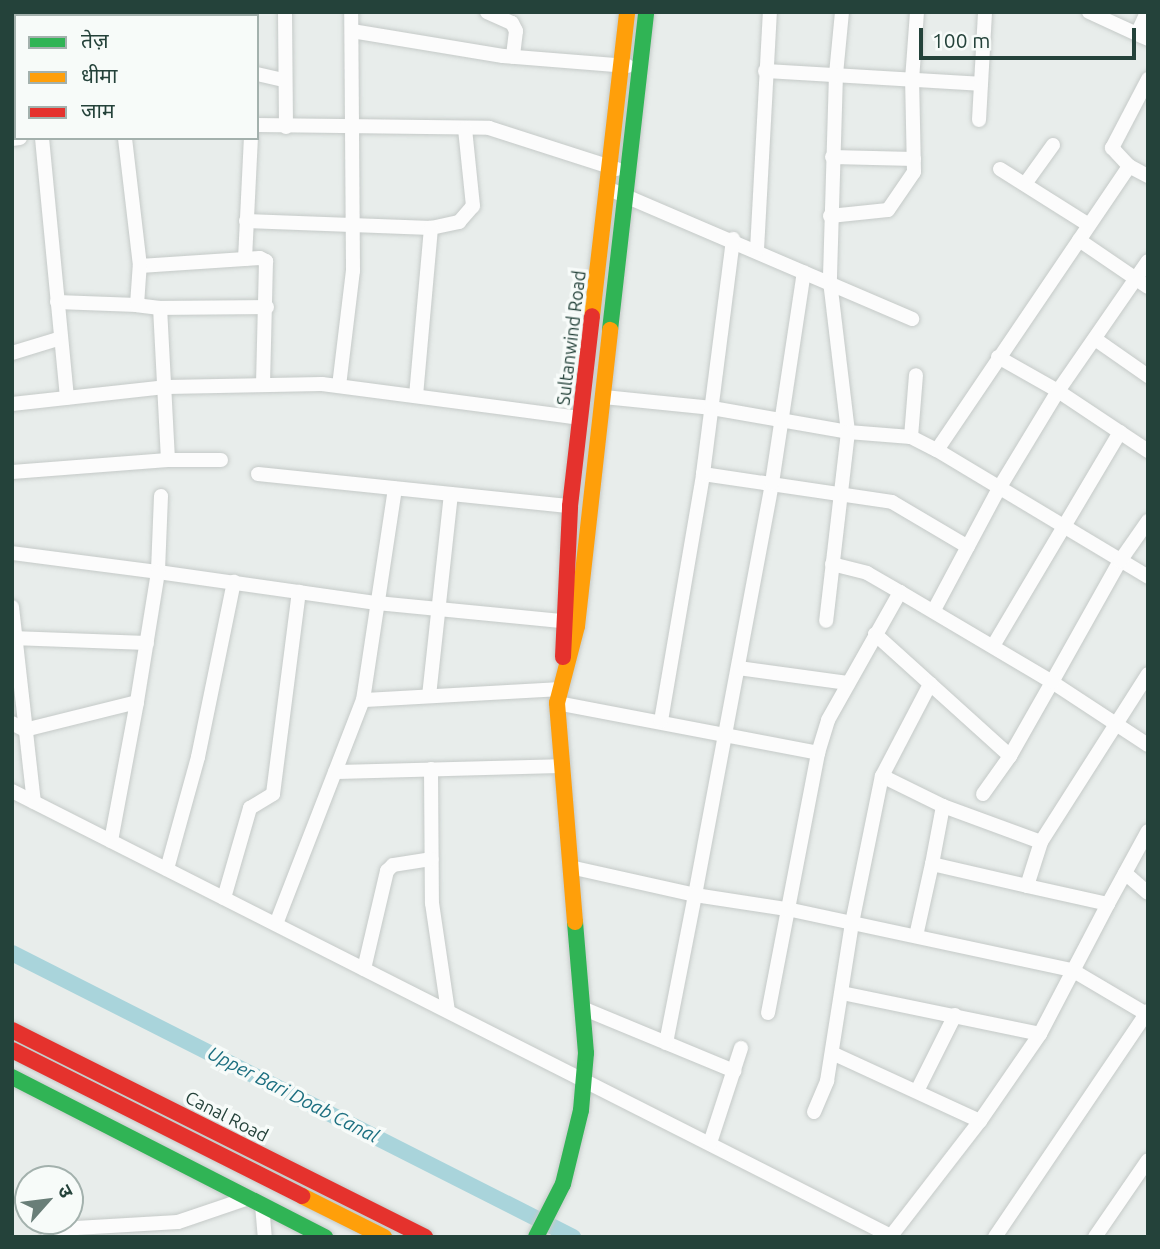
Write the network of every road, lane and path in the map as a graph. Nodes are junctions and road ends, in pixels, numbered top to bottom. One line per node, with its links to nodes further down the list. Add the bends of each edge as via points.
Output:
1 (285, 12): 21 (street)
2 (351, 12): 12 (street)
3 (487, 12): 14 (street, via 512,23 516,31)
4 (627, 12): 15 (main road, Sultanwind Road)
5 (646, 12): 16 (main road)
6 (770, 12): 17 (street)
7 (842, 12): 19 (street)
8 (917, 12): 22 (street)
9 (985, 12): 23 (street)
10 (1089, 12): 13 (street)
11 (1147, 12): 13 (street)
12 (352, 32): 14 (street); 27 (street)
13 (1142, 36)
14 (513, 57): 15 (street)
15 (622, 65): 16 (street); 36 (main road, Sultanwind Road)
16 (640, 66): 38 (main road)
17 (765, 71): 19 (street); 50 (street)
18 (259, 74): 21 (street)
19 (836, 74): 22 (street); 33 (street)
20 (1148, 79): 35 (street, via 1112,148)
21 (284, 80): 26 (street)
22 (912, 80): 23 (street); 34 (street)
23 (981, 84): 24 (street)
24 (979, 120)
25 (259, 125): 26 (street)
26 (286, 127): 27 (street)
27 (352, 128): 28 (street); 46 (street)
28 (465, 128): 36 (street, via 489,128); 47 (street, via 473,206 459,222)
29 (42, 140): 57 (street)
30 (125, 140): 53 (street)
31 (251, 140): 44 (street)
32 (1053, 145): 40 (street)
33 (832, 158): 34 (street); 43 (street)
34 (914, 159): 43 (street, via 914,172 888,210)
35 (1129, 166): 39 (street); 45 (street)
36 (611, 167): 38 (street); 41 (main road, Sultanwind Road)
37 (1000, 169): 40 (street)
38 (629, 171): 42 (main road)
39 (1148, 176)
40 (1025, 184): 45 (street)
41 (609, 189): 42 (street); 77 (main road, Sultanwind Road)
42 (627, 194): 48 (street); 73 (main road)
43 (830, 216): 55 (street)
44 (246, 221): 46 (street); 51 (street)
45 (1089, 225): 49 (street)
46 (353, 227): 47 (street); 69 (street, via 353,271)
47 (431, 228): 72 (street)
48 (733, 239): 50 (street); 76 (street)
49 (1079, 240): 56 (street); 65 (street)
50 (757, 250): 54 (street)
51 (244, 258): 53 (street); 59 (street, via 260,258 269,265)
52 (1148, 261): 56 (street)
53 (140, 266): 58 (street)
54 (804, 272): 55 (street); 78 (street)
55 (830, 281): 61 (street); 79 (street)
56 (1142, 283): 63 (street)
57 (57, 302): 58 (street); 62 (street)
58 (138, 305): 60 (street)
59 (267, 307): 60 (street); 68 (street)
60 (160, 308): 70 (street)
61 (912, 319)
62 (61, 338): 64 (street); 74 (street)
63 (1095, 339): 67 (street); 71 (street)
64 (12, 353)
65 (998, 357): 71 (street); 82 (street)
66 (916, 375): 81 (street)
67 (1148, 376)
68 (262, 385): 69 (street); 70 (street)
69 (339, 386): 72 (street)
70 (167, 387): 74 (street); 84 (street)
71 (1058, 391): 80 (street); 91 (street)
72 (416, 396): 77 (street)
73 (604, 397): 76 (street); 118 (main road, via 577,626)
74 (67, 398): 75 (street)
75 (13, 400)
76 (712, 408): 78 (street); 88 (street)
77 (581, 418): 95 (main road, Sultanwind Road)
78 (781, 420): 79 (street); 89 (street)
79 (848, 432): 81 (street); 94 (street)
80 (1120, 432): 83 (street); 97 (street)
81 (911, 437): 82 (street)
82 (937, 450): 91 (street)
83 (1148, 451)
84 (168, 460): 85 (street); 86 (street)
85 (221, 460)
86 (12, 472)
87 (258, 474): 90 (street)
88 (703, 474): 89 (street); 127 (street)
89 (772, 483): 94 (street); 117 (street)
90 (395, 488): 92 (street); 107 (street)
91 (998, 490): 97 (street); 98 (street)
92 (451, 494): 95 (street); 109 (street)
93 (161, 496): 102 (street)
94 (841, 497): 98 (street, via 892,502); 101 (street)
95 (570, 506): 111 (main road, Sultanwind Road)
96 (1148, 521): 100 (street)
97 (1064, 527): 100 (street); 116 (street)
98 (968, 547): 110 (street)
99 (12, 553): 102 (street)
100 (1120, 561): 103 (street); 120 (street)
101 (832, 564): 106 (street, via 867,573); 112 (street)
102 (158, 572): 104 (street); 115 (street)
103 (1148, 577)
104 (234, 582): 105 (street); 148 (street, via 198,757)
105 (299, 592): 107 (street); 153 (street, via 273,794 250,808)
106 (900, 592): 110 (street); 113 (street)
107 (377, 603): 109 (street); 125 (street)
108 (12, 607): 114 (street)
109 (440, 609): 111 (street); 123 (street)
110 (934, 610): 116 (street)
111 (561, 621): 118 (main road, Sultanwind Road)
112 (826, 621)
113 (875, 634): 121 (street); 122 (street)
114 (15, 638): 115 (street); 129 (street)
115 (146, 643): 126 (street)
116 (993, 646): 120 (street)
117 (738, 668): 121 (street); 130 (street)
118 (563, 669): 124 (main road)
119 (1148, 674): 128 (street)
120 (1052, 682): 128 (street); 133 (street)
121 (848, 683): 132 (street, via 828,720)
122 (930, 684): 133 (street); 137 (street)
123 (429, 696): 124 (street); 125 (street)
124 (558, 696): 127 (street); 134 (main road)
125 (363, 700): 136 (street)
126 (136, 702): 129 (street); 143 (street)
127 (662, 721): 130 (street)
128 (1116, 723): 131 (street); 144 (street)
129 (19, 726): 140 (street)
130 (726, 734): 132 (street); 152 (street)
131 (1148, 745)
132 (818, 753): 155 (street)
133 (1010, 756): 139 (street)
134 (562, 766): 135 (street); 147 (main road)
135 (431, 769): 136 (street); 145 (street)
136 (335, 772): 157 (street)
137 (882, 776): 141 (street); 156 (street)
138 (12, 791): 140 (street)
139 (983, 794)
140 (34, 802): 143 (street)
141 (943, 806): 144 (street); 146 (street)
142 (1148, 831): 149 (street)
143 (111, 841): 148 (street)
144 (1041, 842): 150 (street)
145 (432, 859): 159 (street, via 393,865 387,871); 163 (street, via 432,903)
146 (932, 864): 150 (street); 158 (street)
147 (570, 867): 152 (street); 162 (main road)
148 (167, 869): 153 (street)
149 (1125, 873): 151 (street); 154 (street)
150 (1027, 886): 154 (street)
151 (1148, 892)
152 (695, 895): 155 (street); 169 (street)
153 (224, 898): 157 (street)
154 (1108, 904): 160 (street)
155 (787, 909): 156 (street); 164 (street)
156 (852, 923): 158 (street); 161 (street)
157 (276, 924): 159 (street)
158 (916, 936): 160 (street)
159 (364, 969): 163 (street)
160 (1072, 970): 165 (street); 168 (street)
161 (842, 993): 166 (street); 172 (street)
162 (582, 1008): 169 (street); 175 (main road)
163 (448, 1011): 175 (street)
164 (768, 1013)
165 (1147, 1013): 190 (street)
166 (955, 1015): 168 (street); 176 (street)
167 (12, 1030): 188 (main road, Canal Road)
168 (1040, 1034): 178 (street)
169 (666, 1043): 173 (street)
170 (741, 1048): 173 (street)
171 (12, 1050): 187 (main road)
172 (832, 1053): 176 (street); 177 (street)
173 (734, 1071): 179 (street)
174 (12, 1077): 181 (main road)
175 (584, 1079): 179 (street); 189 (main road, via 582,1110 563,1184)
176 (917, 1091): 178 (street)
177 (814, 1112)
178 (980, 1121): 183 (street)
179 (710, 1143): 183 (street)
180 (1148, 1160): 191 (street)
181 (256, 1201): 182 (street); 185 (street); 186 (main road)
182 (178, 1229): 184 (street, via 76,1228)
183 (891, 1236)
184 (48, 1237)
185 (265, 1237)
186 (325, 1237)
187 (384, 1237)
188 (425, 1237)
189 (536, 1237)
190 (995, 1237)
191 (1095, 1237)

